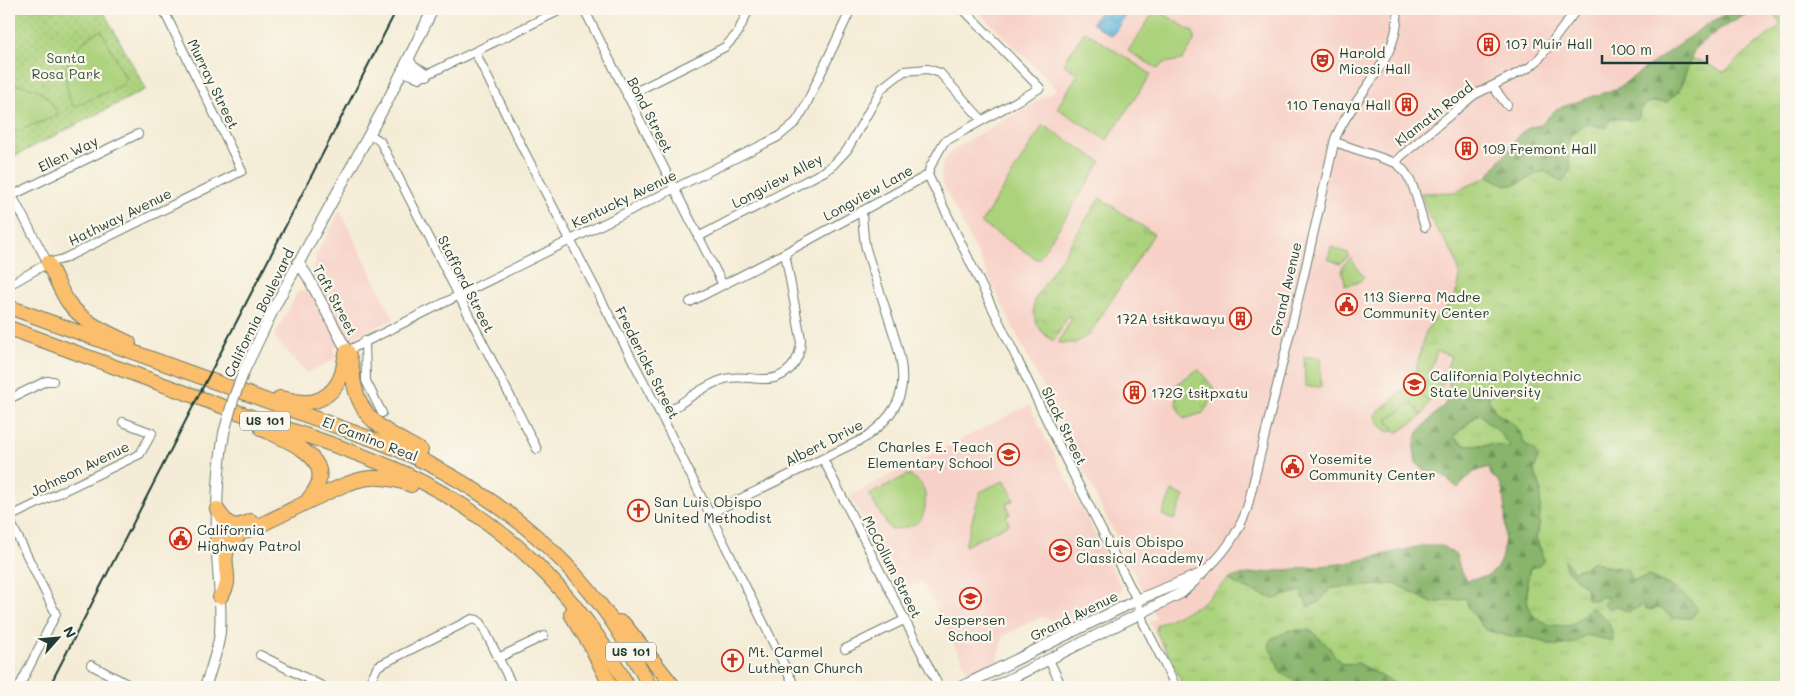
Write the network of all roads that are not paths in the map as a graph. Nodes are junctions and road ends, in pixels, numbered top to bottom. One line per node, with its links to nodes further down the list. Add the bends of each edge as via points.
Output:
1 (163, 9): 22 (street, Murray Street)
2 (433, 9): 11 (street, California Boulevard)
3 (562, 9): 10 (street)
4 (584, 9): 15 (street, Bond Street)
5 (750, 9): 15 (street, via 737,34 725,47)
6 (852, 9): 24 (street, Kentucky Avenue, via 796,122 778,137)
7 (963, 9): 17 (street, Longview Lane, via 1040,88)
8 (1397, 9): 20 (street, Grand Avenue, via 1392,45 1342,123)
9 (1577, 9): 14 (street, Klamath Road, via 1534,64)
10 (475, 52): 13 (street); 29 (street, Fredericks Street)
11 (408, 58): 12 (street, California Boulevard); 13 (street, via 413,67)
12 (402, 72): 13 (street, via 420,78); 19 (street, California Boulevard)
13 (427, 75)
14 (1492, 87): 16 (street); 21 (street, Klamath Road, via 1466,101)
15 (627, 96): 24 (street, Bond Street)
16 (1507, 105)
17 (982, 120): 23 (street, Longview Lane, via 944,142); 28 (street, Longview Alley, via 940,73 928,69 904,71 882,88 847,150 833,165)
18 (138, 134): 25 (street, Ellen Way)
19 (369, 134): 31 (street, California Boulevard); 35 (street, Stafford Street, via 380,141)
20 (1335, 142): 21 (street); 63 (street, Grand Avenue, via 1247,509 1229,546)
21 (1396, 163): 27 (street, via 1411,181)
22 (242, 170): 32 (street, Hathway Avenue, via 63,259)
23 (928, 175): 26 (street, Longview Lane); 65 (street, Slack Street)
24 (674, 188): 28 (street, Bond Street); 29 (street, Kentucky Avenue)
25 (10, 194): 32 (street)
26 (862, 211): 30 (street, Longview Lane); 52 (street, Albert Drive, via 866,247 899,350 903,371 901,392 893,411 880,427)
27 (1425, 227)
28 (698, 237): 34 (street, Bond Street)
29 (570, 240): 35 (street, Kentucky Avenue); 49 (street, Fredericks Street)
30 (785, 253): 34 (street, Longview Lane); 49 (street, via 802,339 796,362 786,373 766,380 736,376 717,381)
31 (298, 262): 41 (street, Taft Street); 57 (street, California Boulevard, bridge, via 256,344 233,400 218,471)
32 (48, 263): 33 (street, Hathway Avenue); 43 (highway, via 67,300 82,317 110,334 157,355)
33 (9, 285)
34 (723, 285): 36 (street, Longview Lane)
35 (458, 295): 40 (street, Kentucky Avenue); 51 (street, Stafford Street)
36 (690, 302)
37 (9, 307): 43 (highway, El Camino Real / US 101)
38 (9, 328): 42 (highway, El Camino Real / US 101)
39 (9, 338): 42 (highway)
40 (365, 341): 41 (street, Kentucky Avenue); 48 (street, Taft Street, via 366,381)
41 (347, 351): 45 (highway, via 339,382 324,398 304,402); 53 (highway, via 359,401 369,417 382,429 447,465)
42 (91, 358): 47 (highway, El Camino Real / US 101)
43 (170, 367): 45 (highway, El Camino Real / US 101)
44 (53, 381): 46 (street, via 46,381)
45 (261, 398): 53 (highway, El Camino Real / US 101, via 407,453)
46 (9, 399)
47 (228, 408): 54 (highway, El Camino Real / US 101, via 391,468); 55 (highway, via 311,456 320,474 316,490)
48 (382, 413)
49 (662, 417): 58 (street, Fredericks Street)
50 (123, 422): 59 (street, Johnson Avenue, via 152,433 140,454)
51 (538, 449)
52 (823, 459): 58 (street, Albert Drive); 68 (street, McCollum Street)
53 (453, 476): 67 (highway, El Camino Real / US 101, via 507,512 540,540 567,566)
54 (436, 490): 55 (highway, via 420,489 391,479 370,478 346,483); 62 (highway, El Camino Real / US 101, via 485,521)
55 (308, 500): 56 (highway)
56 (294, 507): 57 (highway, via 282,507 236,527 227,522); 60 (highway)
57 (217, 509): 61 (street, California Boulevard)
58 (709, 514): 85 (street, Fredericks Street)
59 (9, 518): 75 (street, via 56,614)
60 (240, 534): 61 (highway); 64 (highway, via 227,550 228,582)
61 (217, 539): 64 (street, California Boulevard)
62 (536, 564): 81 (highway, via 545,582 583,633); 82 (highway, El Camino Real / US 101, via 580,612)
63 (1201, 574): 65 (street, Grand Avenue); 66 (street, Grand Avenue, via 1180,593)
64 (220, 597): 77 (street, California Boulevard, via 220,633)
65 (1137, 600): 66 (street, Slack Street); 87 (street, Grand Avenue)
66 (1142, 612): 73 (street, Grand Avenue); 90 (street, Slack Street, via 1144,624)
67 (610, 618): 83 (highway, El Camino Real / US 101); 84 (highway, via 624,624)
68 (904, 620): 70 (street); 86 (street, McCollum Street)
69 (544, 636): 72 (street)
70 (845, 649)
71 (260, 655): 78 (street)
72 (498, 658): 79 (street, via 481,623 472,619 378,666); 80 (street)
73 (1049, 660): 88 (street, Grand Avenue); 89 (street)
74 (91, 665): 76 (street)
75 (18, 687)
76 (133, 687)
77 (205, 687)
78 (324, 687)
79 (367, 687)
80 (513, 687)
81 (611, 687)
82 (628, 687)
83 (650, 687)
84 (674, 687)
85 (795, 687)
86 (939, 687)
87 (961, 687)
88 (994, 687)
89 (1062, 687)
90 (1176, 687)

